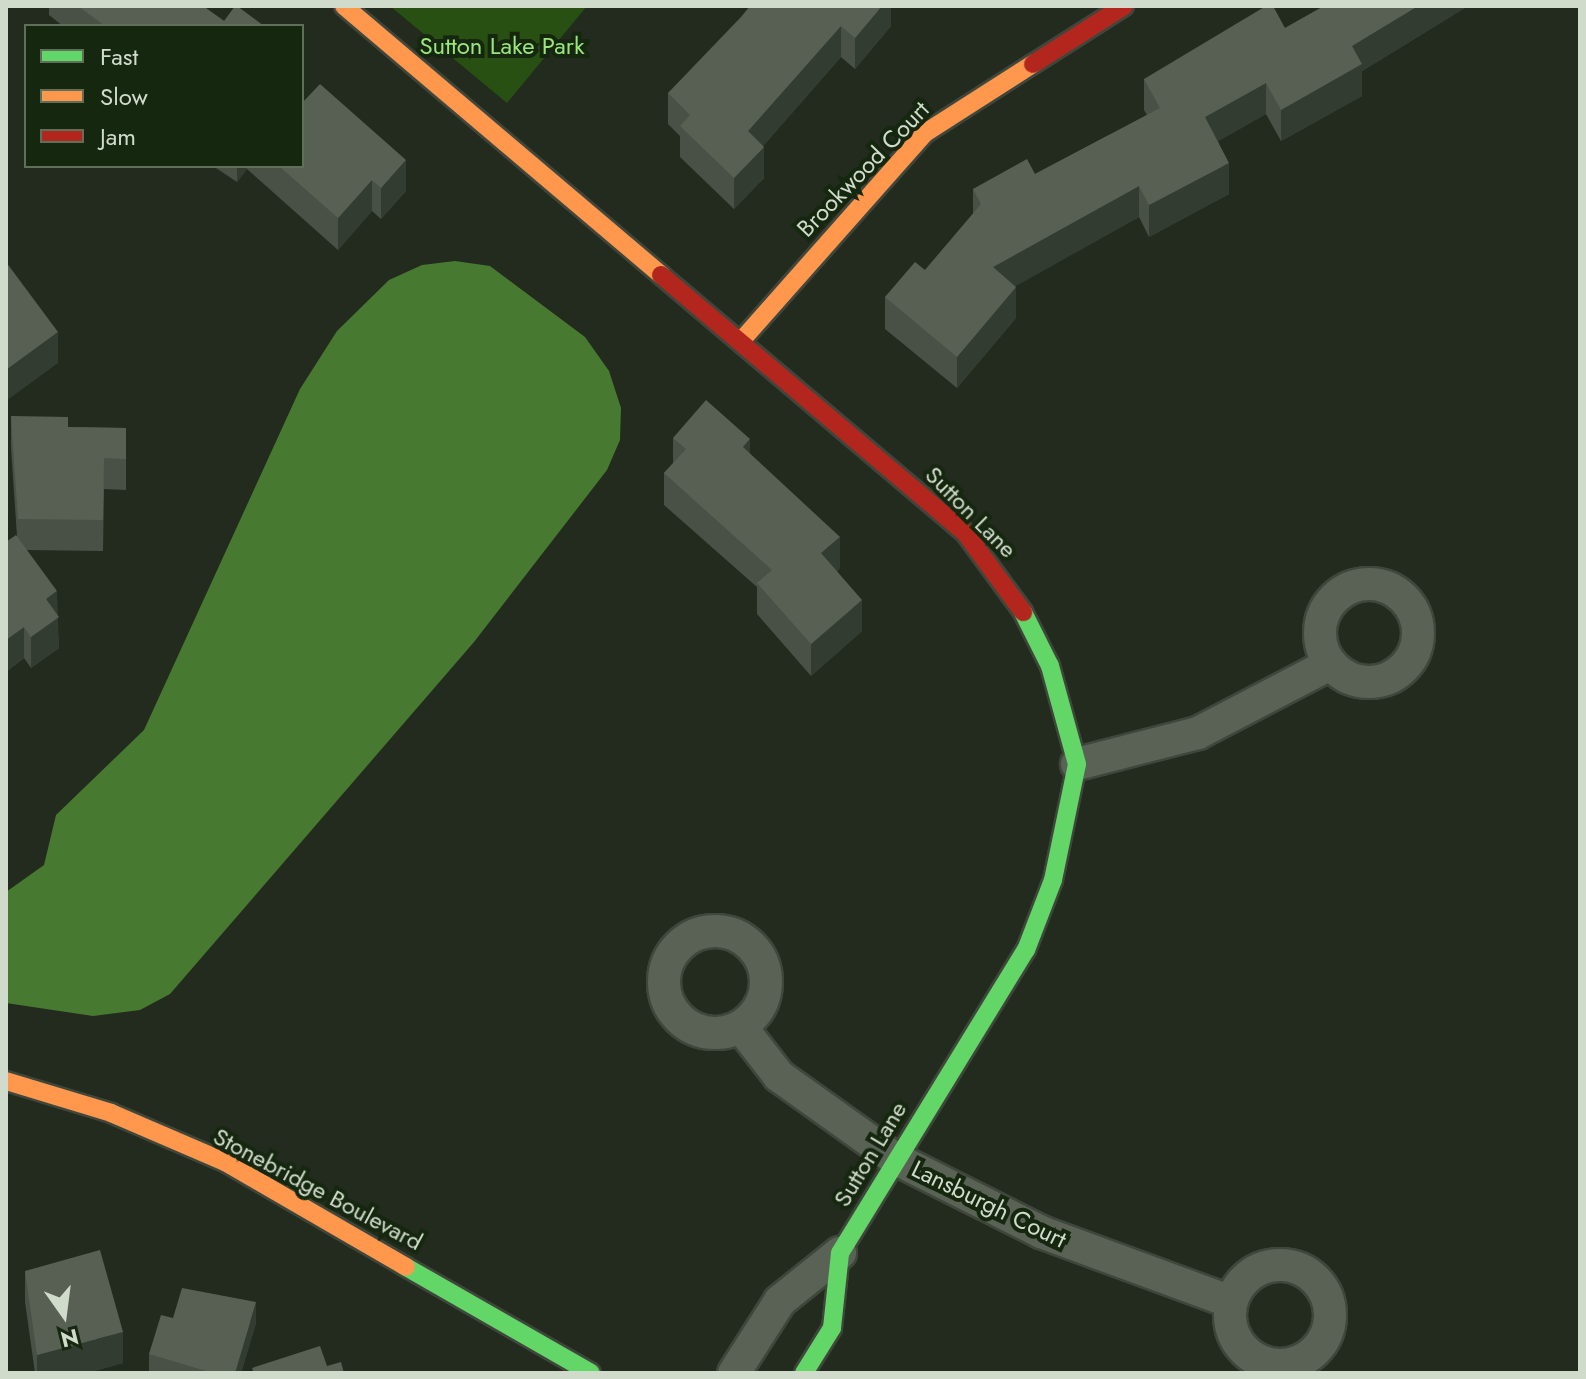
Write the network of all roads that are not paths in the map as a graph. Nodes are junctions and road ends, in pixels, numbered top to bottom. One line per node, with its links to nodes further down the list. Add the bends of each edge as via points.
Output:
1 (344, 6): 3 (street, Sutton Lane)
2 (1124, 6): 3 (street, Brookwood Court, via 925,133)
3 (741, 341): 5 (street, Sutton Lane, via 986,556 1034,628)
4 (1330, 664): 5 (street, via 1198,733)
5 (1077, 764): 8 (street, Sutton Lane, via 1053,880 1026,950)
6 (741, 1027): 8 (street, Lansburgh Court, via 779,1076)
7 (6, 1081): 11 (street, Stonebridge Boulevard, via 111,1113 225,1162)
8 (894, 1158): 9 (street, Sutton Lane); 10 (street, Lansburgh Court, via 1082,1249)
9 (840, 1253): 12 (street, via 780,1301); 13 (street, Sutton Lane, via 832,1328)
10 (1231, 1302)
11 (591, 1373)
12 (734, 1373)
13 (804, 1373)

